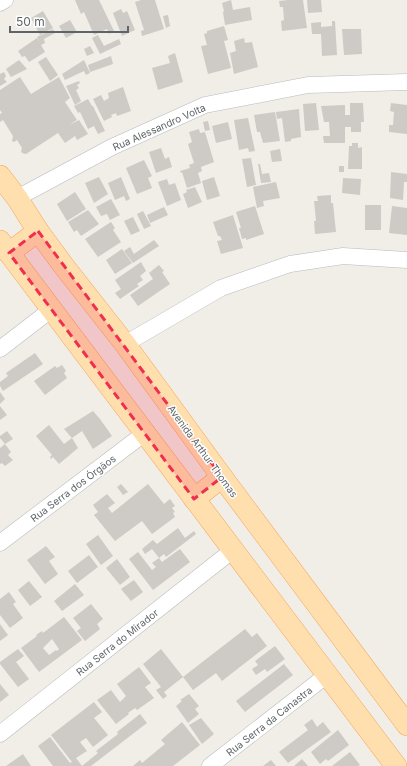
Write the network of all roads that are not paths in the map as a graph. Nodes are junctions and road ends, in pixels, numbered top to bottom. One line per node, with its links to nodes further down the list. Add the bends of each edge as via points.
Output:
1 (5, 0): 2 (street)
2 (0, 3)
3 (407, 82): 5 (street, Rua Alessandro Volta, via 308,84 205,105 112,147)
4 (0, 176): 5 (main road, Avenida Arthur Thomas)
5 (16, 198): 6 (main road, Avenida Arthur Thomas)
6 (38, 231): 7 (main road); 10 (main road, Avenida Arthur Thomas)
7 (5, 247): 9 (main road)
8 (407, 260): 10 (street, via 342,256 290,264 221,288)
9 (52, 309): 11 (street); 12 (main road)
10 (125, 344): 13 (main road, Avenida Arthur Thomas)
11 (0, 349)
12 (145, 433): 14 (main road); 15 (street, Rua Serra dos Órgãos)
13 (222, 477): 14 (main road); 18 (main road, Avenida Arthur Thomas)
14 (194, 499): 16 (main road)
15 (0, 543)
16 (233, 550): 17 (main road); 19 (street, Rua Serra do Mirador)
17 (327, 675): 20 (street, Rua Serra da Canastra); 21 (main road)
18 (407, 725)
19 (0, 734)
20 (210, 766)
21 (396, 766)

